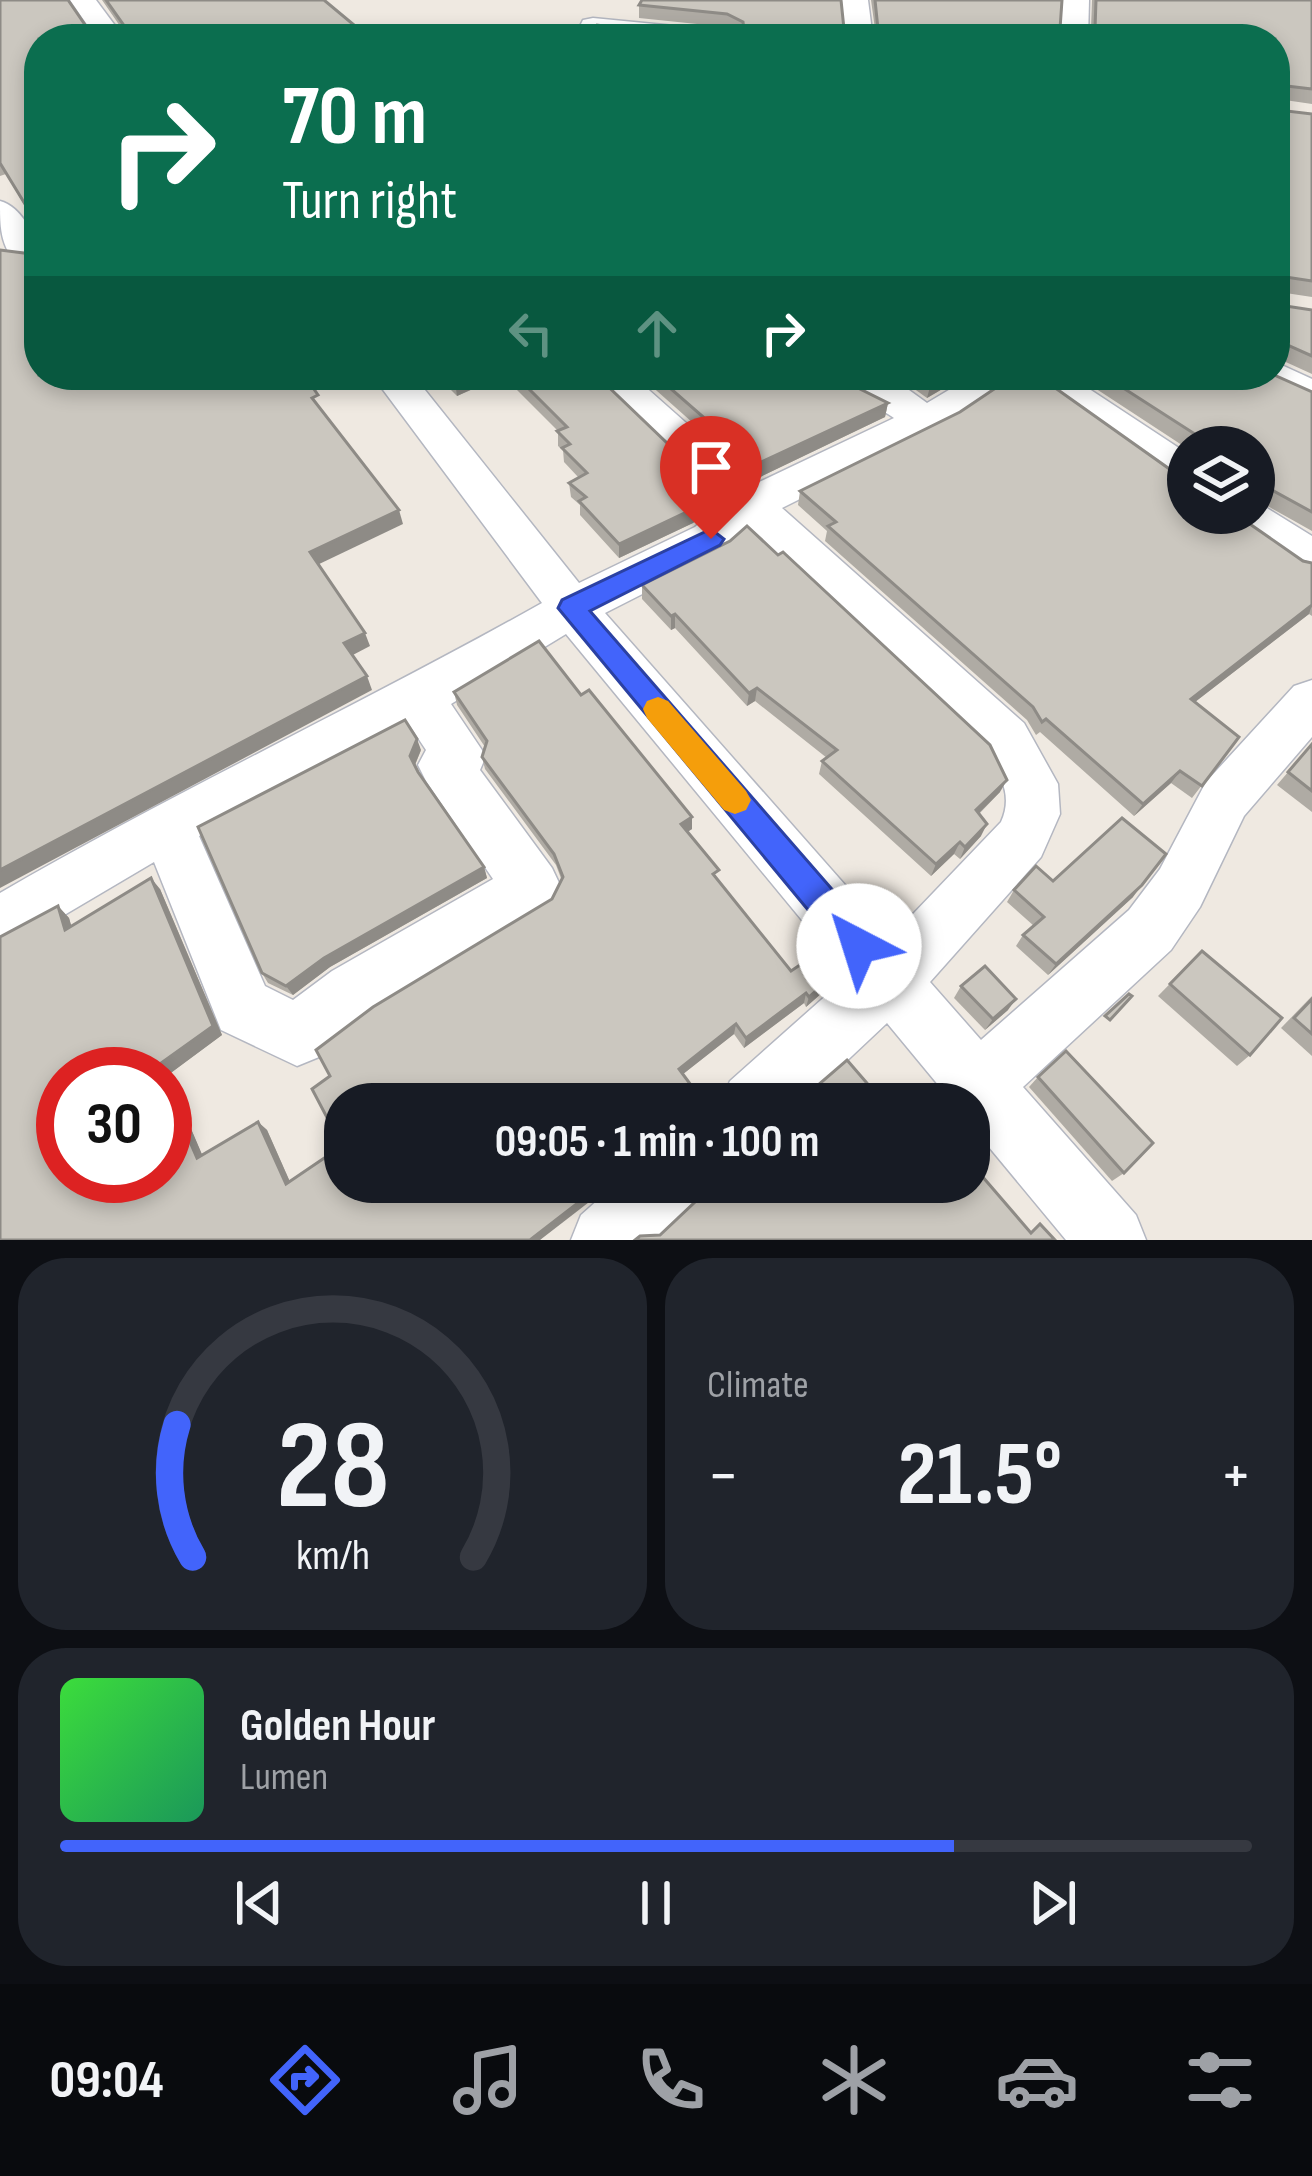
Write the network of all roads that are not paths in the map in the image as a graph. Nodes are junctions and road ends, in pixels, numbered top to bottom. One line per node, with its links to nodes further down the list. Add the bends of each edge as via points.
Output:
1 (613, 0): 2 (street)
2 (592, 24)
3 (0, 211): 4 (street)
4 (22, 258)
5 (404, 390): 15 (street)
6 (624, 390): 12 (street)
7 (883, 390): 10 (street)
8 (977, 390): 10 (street)
9 (1063, 390): 11 (street)
10 (924, 420): 12 (street)
11 (1167, 461)
12 (750, 506): 15 (street, via 711,539); 20 (street, via 1006,739 1034,781 1033,819 995,875)
13 (1275, 534): 14 (street)
14 (1312, 559)
15 (572, 608): 16 (street); 20 (street)
16 (418, 698): 18 (street); 18 (street, via 460,756 445,765 532,887 296,1034 243,1008)
17 (1312, 701): 23 (street, via 1225,799 1150,930)
18 (167, 825): 19 (street)
19 (0, 925)
20 (888, 980): 21 (street); 22 (street)
21 (776, 1083)
22 (978, 1083)
23 (980, 1083)
24 (990, 1097): 27 (street)
25 (646, 1203): 26 (street)
26 (606, 1240)
27 (1111, 1240)

